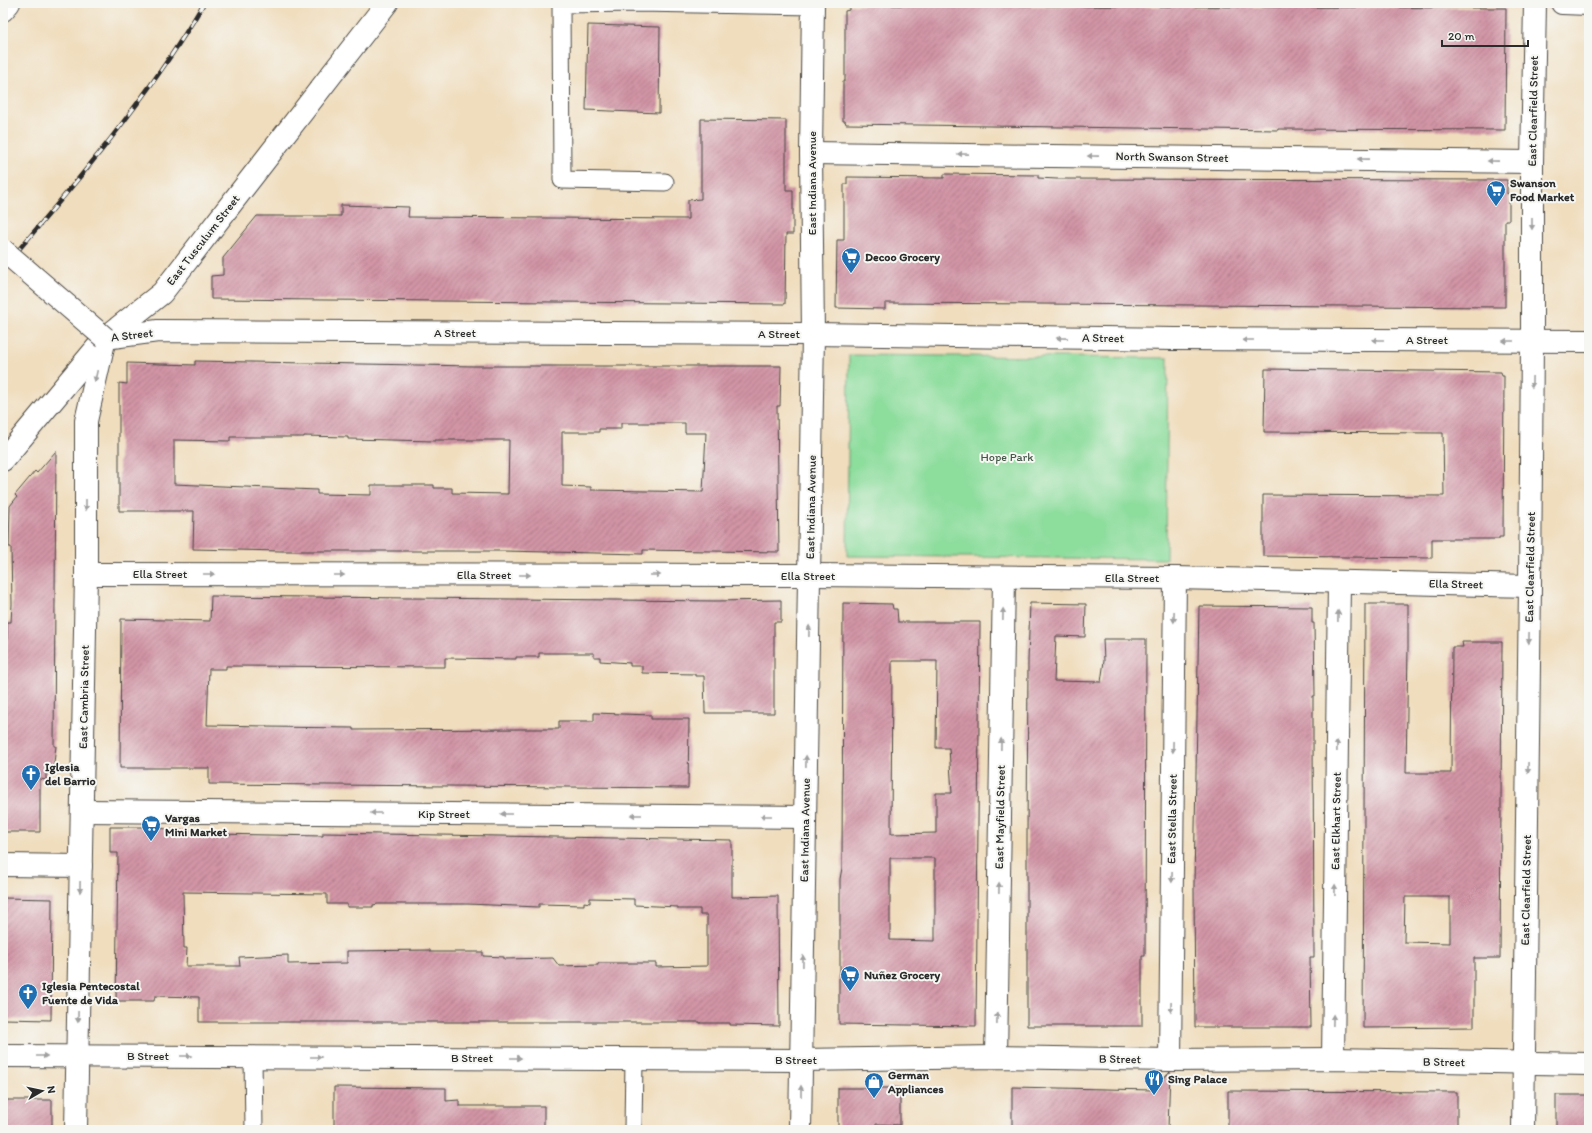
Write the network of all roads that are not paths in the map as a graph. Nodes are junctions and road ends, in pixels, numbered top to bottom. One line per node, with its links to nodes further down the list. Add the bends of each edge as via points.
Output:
1 (9, 3): 7 (street)
2 (387, 3): 13 (street, East Tusculum Street, via 162,293)
3 (1535, 3): 9 (street, East Clearfield Street)
4 (1562, 3): 5 (street)
5 (1589, 4)
6 (813, 5): 8 (street, East Indiana Avenue); 10 (lane, via 561,4 562,180)
7 (3, 10)
8 (811, 153): 9 (street, North Swanson Street, one-way to 8); 12 (street, East Indiana Avenue)
9 (1532, 162): 14 (street, East Clearfield Street, one-way to 14)
10 (665, 182)
11 (3, 250): 13 (street, A Street, bridge)
12 (813, 334): 13 (street, A Street, via 158,331); 14 (street, A Street, one-way to 12, via 1182,340); 18 (street, East Indiana Avenue)
13 (105, 338): 16 (street, East Tusculum Street); 17 (street, East Cambria Street, one-way to 17, via 86,421)
14 (1532, 341): 15 (street, A Street); 22 (street, East Clearfield Street, one-way to 22)
15 (1589, 341)
16 (3, 460)
17 (86, 574): 18 (street, Ella Street, one-way to 18); 23 (street, East Cambria Street)
18 (810, 575): 19 (street, Ella Street); 24 (street, East Indiana Avenue, one-way to 18)
19 (1004, 578): 20 (street, Ella Street); 30 (street, East Mayfield Street, one-way to 19)
20 (1175, 578): 21 (street, Ella Street); 34 (street, East Stella Street, one-way to 34)
21 (1339, 582): 22 (street, Ella Street); 32 (street, East Elkhart Street, one-way to 21)
22 (1530, 586): 35 (street, East Clearfield Street, one-way to 35)
23 (82, 811): 24 (street, Kip Street, one-way to 23); 26 (street, East Cambria Street)
24 (805, 817): 33 (street, East Indiana Avenue, one-way to 24)
25 (3, 865): 26 (street)
26 (81, 866): 28 (street, East Cambria Street, one-way to 28)
27 (3, 1056): 28 (street, B Street, one-way to 28)
28 (77, 1056): 29 (street, B Street, one-way to 29); 37 (street, East Cambria Street)
29 (253, 1057): 31 (street, B Street, one-way to 31); 38 (lane)
30 (996, 1057): 33 (street, B Street); 34 (street, B Street)
31 (634, 1059): 33 (street, B Street); 39 (lane)
32 (1333, 1059): 34 (street, B Street); 35 (street, B Street)
33 (801, 1060): 40 (street, East Indiana Avenue, one-way to 33)
34 (1170, 1060)
35 (1524, 1064): 36 (street, B Street); 41 (street, East Clearfield Street)
36 (1589, 1064)
37 (76, 1130)
38 (254, 1130)
39 (633, 1130)
40 (800, 1130)
41 (1523, 1130)

